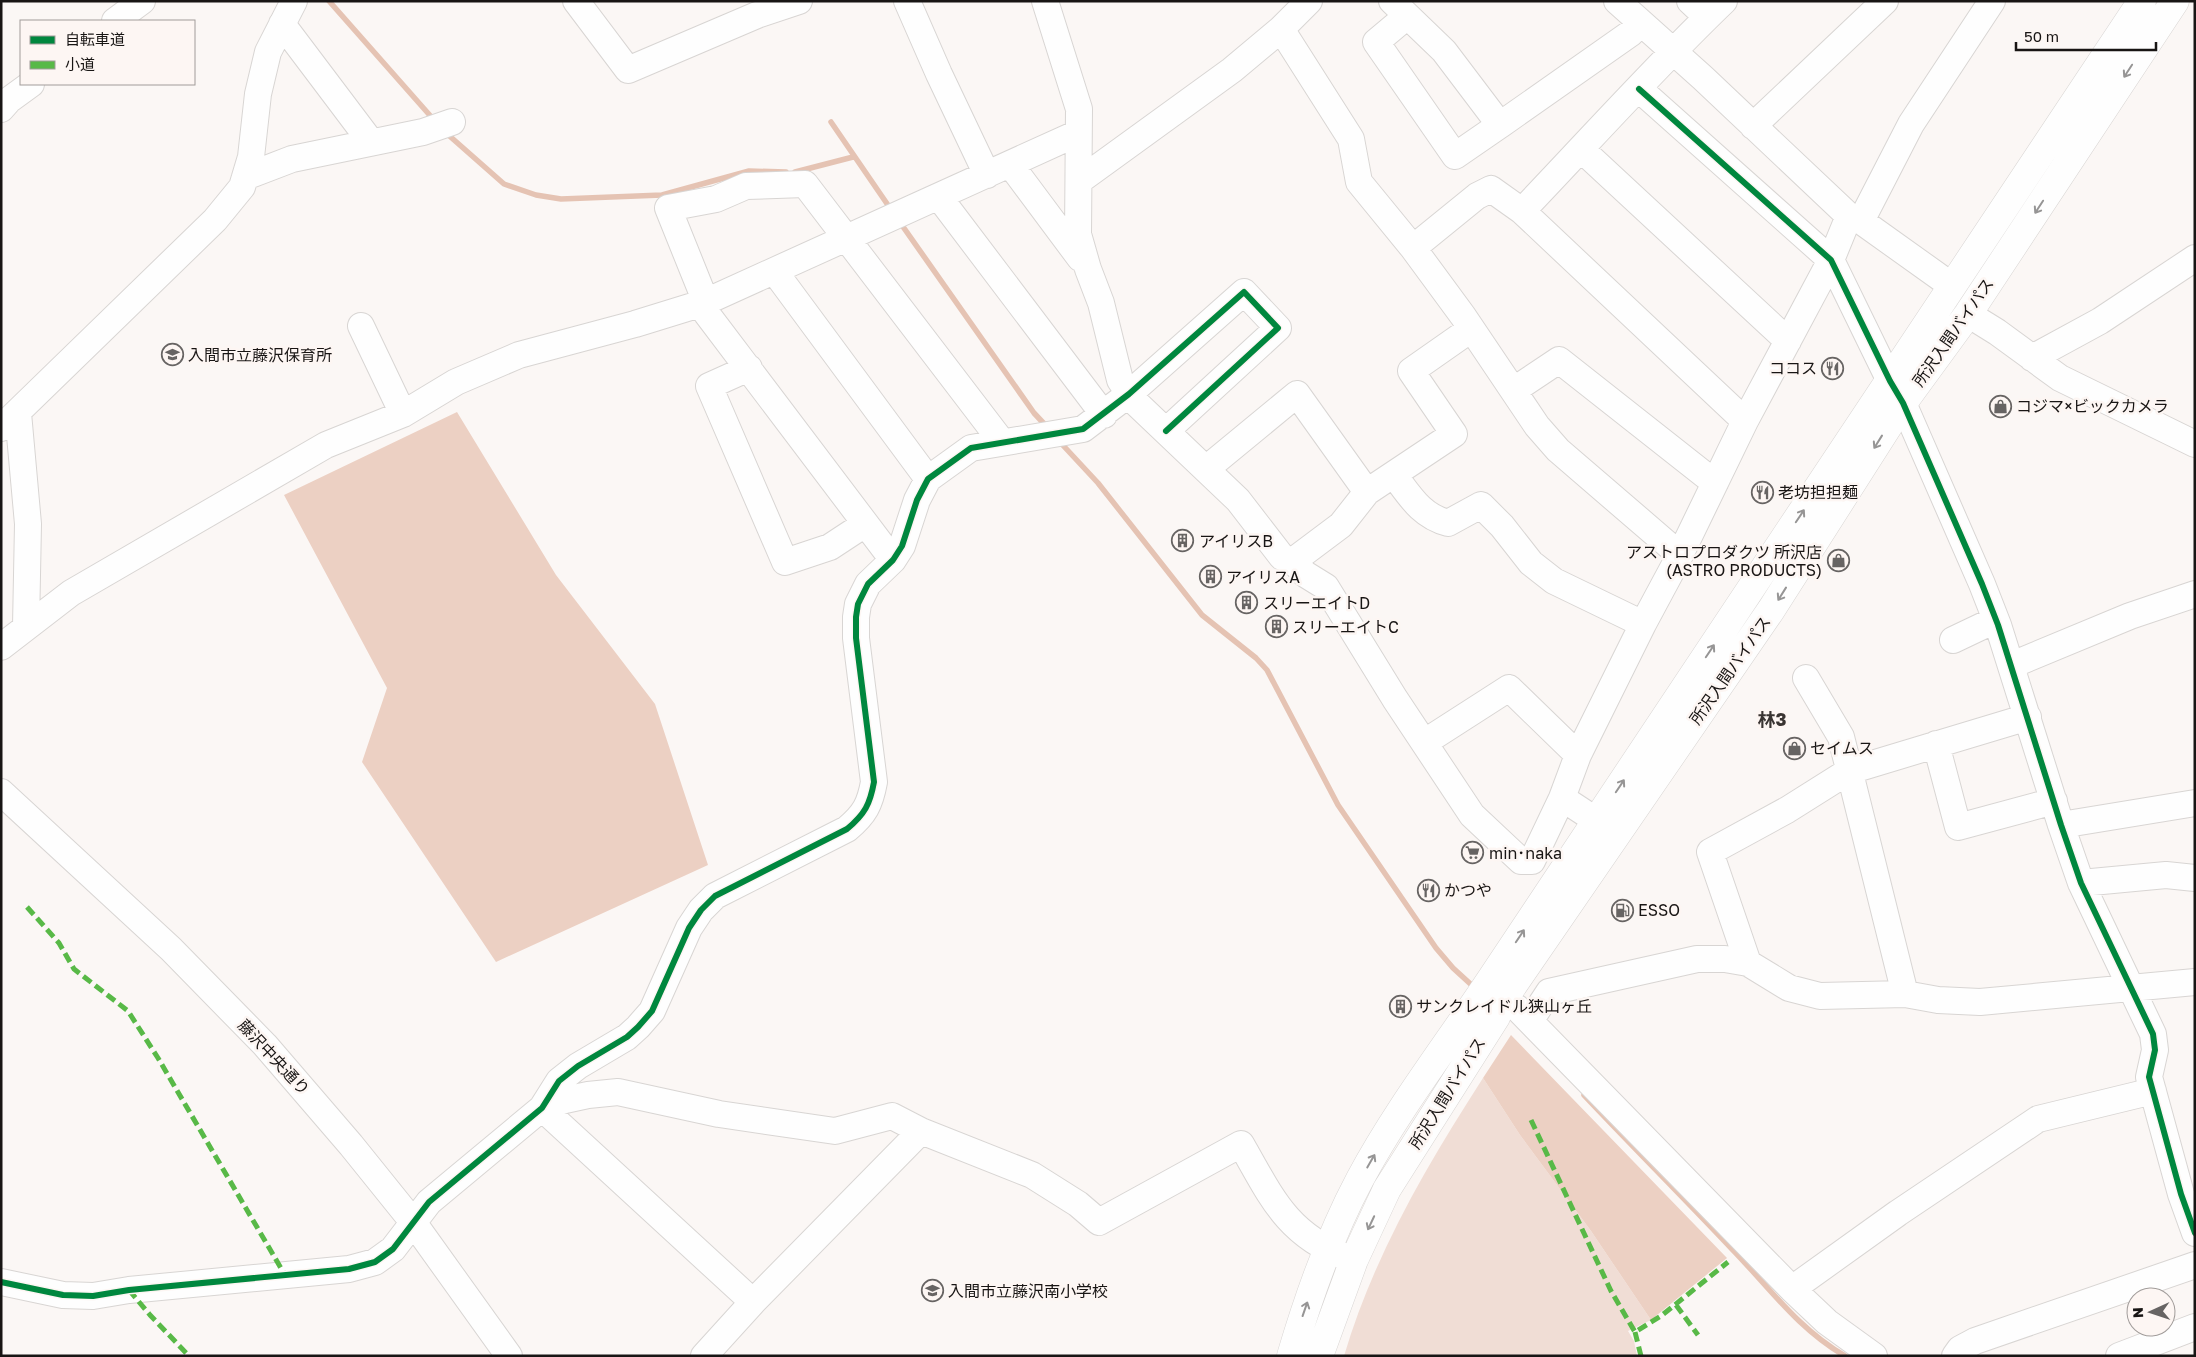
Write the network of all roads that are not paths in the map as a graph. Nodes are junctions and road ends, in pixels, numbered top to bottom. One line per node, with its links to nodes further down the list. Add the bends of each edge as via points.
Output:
1 (142, 1): 15 (street)
2 (294, 1): 17 (street)
3 (576, 1): 4 (street, via 628,70 757,15)
4 (799, 1)
5 (907, 1): 28 (street, via 938,74)
6 (1045, 1): 25 (street, via 1080,109)
7 (1617, 1): 16 (street)
8 (1885, 1): 24 (street)
9 (1992, 1): 33 (street, via 1911,124)
10 (2142, 1): 40 (highway, 所沢入間バイパス)
11 (2174, 1): 42 (highway, 所沢入間バイパス, one-way to 42)
12 (1707, 6): 18 (street)
13 (1399, 8): 23 (street, via 1444,52); 23 (street, via 1376,42 1455,156)
14 (1294, 11): 30 (street, via 1232,70); 35 (street, via 1351,139 1359,182)
15 (116, 20)
16 (1640, 22): 18 (street); 23 (street, via 1631,33)
17 (282, 24): 26 (street); 29 (street, via 268,52)
18 (1672, 50): 20 (street); 24 (street)
19 (29, 85): 21 (street)
20 (1638, 89): 27 (street); 37 (street)
21 (4, 100)
22 (452, 122): 26 (street, via 423,132)
23 (1500, 125)
24 (1753, 126): 33 (street)
25 (1078, 133): 28 (street); 30 (street)
26 (371, 142): 29 (street, via 292,159)
27 (1581, 150): 32 (street); 45 (street)
28 (998, 170): 31 (street); 38 (street)
29 (245, 177): 53 (street, via 242,187 214,220)
30 (1079, 181): 38 (street, via 1078,234)
31 (939, 197): 34 (street); 52 (street)
32 (1522, 211): 35 (street, via 1490,189); 54 (street)
33 (1855, 219): 37 (street); 40 (street)
34 (847, 238): 39 (street); 41 (street, via 805,184 746,186 716,199 668,208 702,290); 56 (street)
35 (1413, 248): 44 (street)
36 (2195, 258): 46 (street, via 2100,321)
37 (1831, 260): 45 (street); 49 (street)
38 (1088, 269): 50 (street, via 1101,304 1120,380)
39 (775, 272): 41 (street); 60 (street)
40 (1952, 286): 49 (highway, 所沢入間バイパス)
41 (703, 303): 47 (street, via 707,314); 51 (street, via 519,355 456,382)
42 (1968, 314): 46 (street); 49 (highway, 所沢入間バイパス)
43 (361, 326): 51 (street)
44 (1471, 329): 48 (street); 59 (street, via 1411,371 1454,434)
45 (1788, 341): 54 (street)
46 (2032, 358): 57 (street, via 2060,378)
47 (749, 368): 63 (street); 63 (street, via 709,386 785,562 830,547)
48 (1514, 390): 61 (street, via 1559,360); 64 (street, via 1537,426 1558,450)
49 (1896, 392): 68 (street); 84 (highway, 所沢入間バイパス, one-way to 49); 91 (highway, 所沢入間バイパス, one-way to 91, via 1771,610)
50 (1129, 394): 52 (street); 55 (street); 55 (street, via 1244,292 1278,328)
51 (403, 414): 70 (street, via 326,446 71,593)
52 (1104, 415): 56 (street, via 1083,430)
53 (10, 421): 70 (street, via 28,524)
54 (1746, 421): 61 (street)
55 (1166, 432): 58 (street)
56 (1002, 442): 60 (street, via 971,448)
57 (2195, 444)
58 (1206, 469): 62 (street, via 1297,394); 66 (street, via 1238,500 1282,557)
59 (1394, 475): 62 (street); 69 (street, via 1419,509 1436,520 1448,523 1481,505 1531,562 1554,581)
60 (928, 478): 65 (street, via 916,500 902,546)
61 (1715, 483): 64 (street)
62 (1367, 492): 66 (street, via 1341,525)
63 (865, 524): 65 (street)
64 (1680, 555): 69 (street)
65 (893, 560): 94 (street, via 868,584 858,604 856,617 874,782 870,800 860,818 847,829 715,896 689,928 652,1011 627,1037 559,1081)
66 (1292, 560): 76 (street, via 1305,574 1326,587)
67 (2195, 594): 73 (street, via 2130,616)
68 (1996, 620): 71 (street); 73 (street)
69 (1643, 624): 78 (street)
70 (26, 626): 72 (street)
71 (1953, 640)
72 (1, 646)
73 (2012, 665): 75 (street)
74 (1806, 678): 79 (street, via 1841,737)
75 (2028, 717): 77 (street); 83 (street)
76 (1425, 742): 78 (street, via 1509,688); 81 (street, via 1472,815 1521,861 1532,861)
77 (1936, 744): 79 (street); 83 (street, via 1958,827)
78 (1578, 755): 81 (street)
79 (1849, 770): 87 (street, via 1787,810 1710,852); 90 (street)
80 (1, 792): 96 (street, 藤沢中央通り, via 171,950 265,1045)
81 (1562, 798): 84 (street)
82 (2195, 802): 83 (street)
83 (2057, 813): 86 (street)
84 (1597, 821): 91 (highway, 所沢入間バイパス, one-way to 84)
85 (2195, 878): 86 (street, via 2166,875)
86 (2081, 883): 89 (street)
87 (1748, 963): 90 (street, via 1790,988 1820,996); 92 (street, via 1725,958 1697,960 1549,992)
88 (2195, 982): 89 (street)
89 (2132, 988): 90 (street, via 1980,1002); 93 (street, via 2153,1034 2155,1050 2149,1077)
90 (1905, 994)
91 (1496, 997): 92 (street); 98 (highway, 所沢入間バイパス, one-way to 91, via 1360,1180 1397,1116); 99 (highway, 所沢入間バイパス, one-way to 99, via 1387,1189)
92 (1530, 1021): 102 (street)
93 (2153, 1091): 97 (street); 102 (street, via 2038,1120)
94 (542, 1108): 95 (street, via 588,1094 618,1092 719,1114 835,1131 892,1116); 96 (street, via 430,1202); 103 (street)
95 (921, 1131): 98 (street, via 1032,1175 1078,1204 1098,1222 1241,1144 1282,1213); 103 (street)
96 (413, 1222): 101 (street, via 393,1249 375,1262 349,1269 93,1296 63,1295); 105 (street, 藤沢中央通り)
97 (2195, 1233)
98 (1326, 1250): 99 (street); 107 (highway, 所沢入間バイパス, one-way to 98)
99 (1354, 1260): 108 (highway, 所沢入間バイパス)
100 (2195, 1265): 110 (street, via 1975,1341 1960,1349)
101 (1, 1282)
102 (1792, 1289): 109 (street, via 1827,1322)
103 (753, 1302): 106 (street)
104 (2195, 1327): 111 (street)
105 (509, 1356)
106 (704, 1356)
107 (1291, 1356)
108 (1319, 1356)
109 (1874, 1356)
110 (1955, 1356)
111 (2119, 1356)

